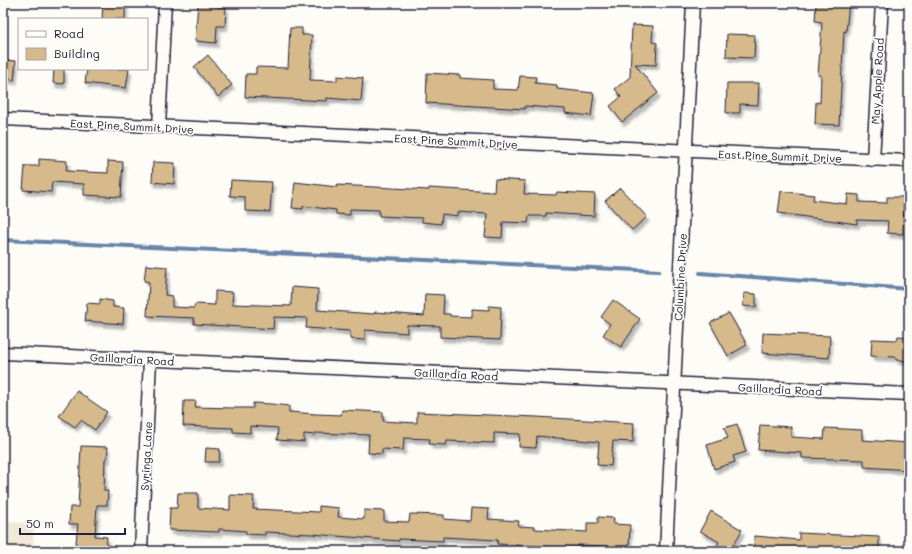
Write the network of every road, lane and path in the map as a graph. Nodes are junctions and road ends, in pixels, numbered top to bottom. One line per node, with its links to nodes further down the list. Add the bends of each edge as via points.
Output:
1 (165, 3): 5 (street)
2 (693, 3): 6 (street, Columbine Drive)
3 (882, 3): 7 (street, May Apple Road)
4 (3, 119): 5 (street, East Pine Summit Drive)
5 (159, 127): 6 (street, East Pine Summit Drive)
6 (686, 152): 7 (street, East Pine Summit Drive); 11 (street, Columbine Drive)
7 (873, 160): 8 (street, East Pine Summit Drive)
8 (909, 161)
9 (3, 353): 10 (street, Gaillardia Road)
10 (150, 360): 11 (street, Gaillardia Road); 13 (street, Syringa Lane)
11 (674, 384): 12 (street, Gaillardia Road); 14 (street, Columbine Drive)
12 (909, 394)
13 (141, 551)
14 (666, 551)

